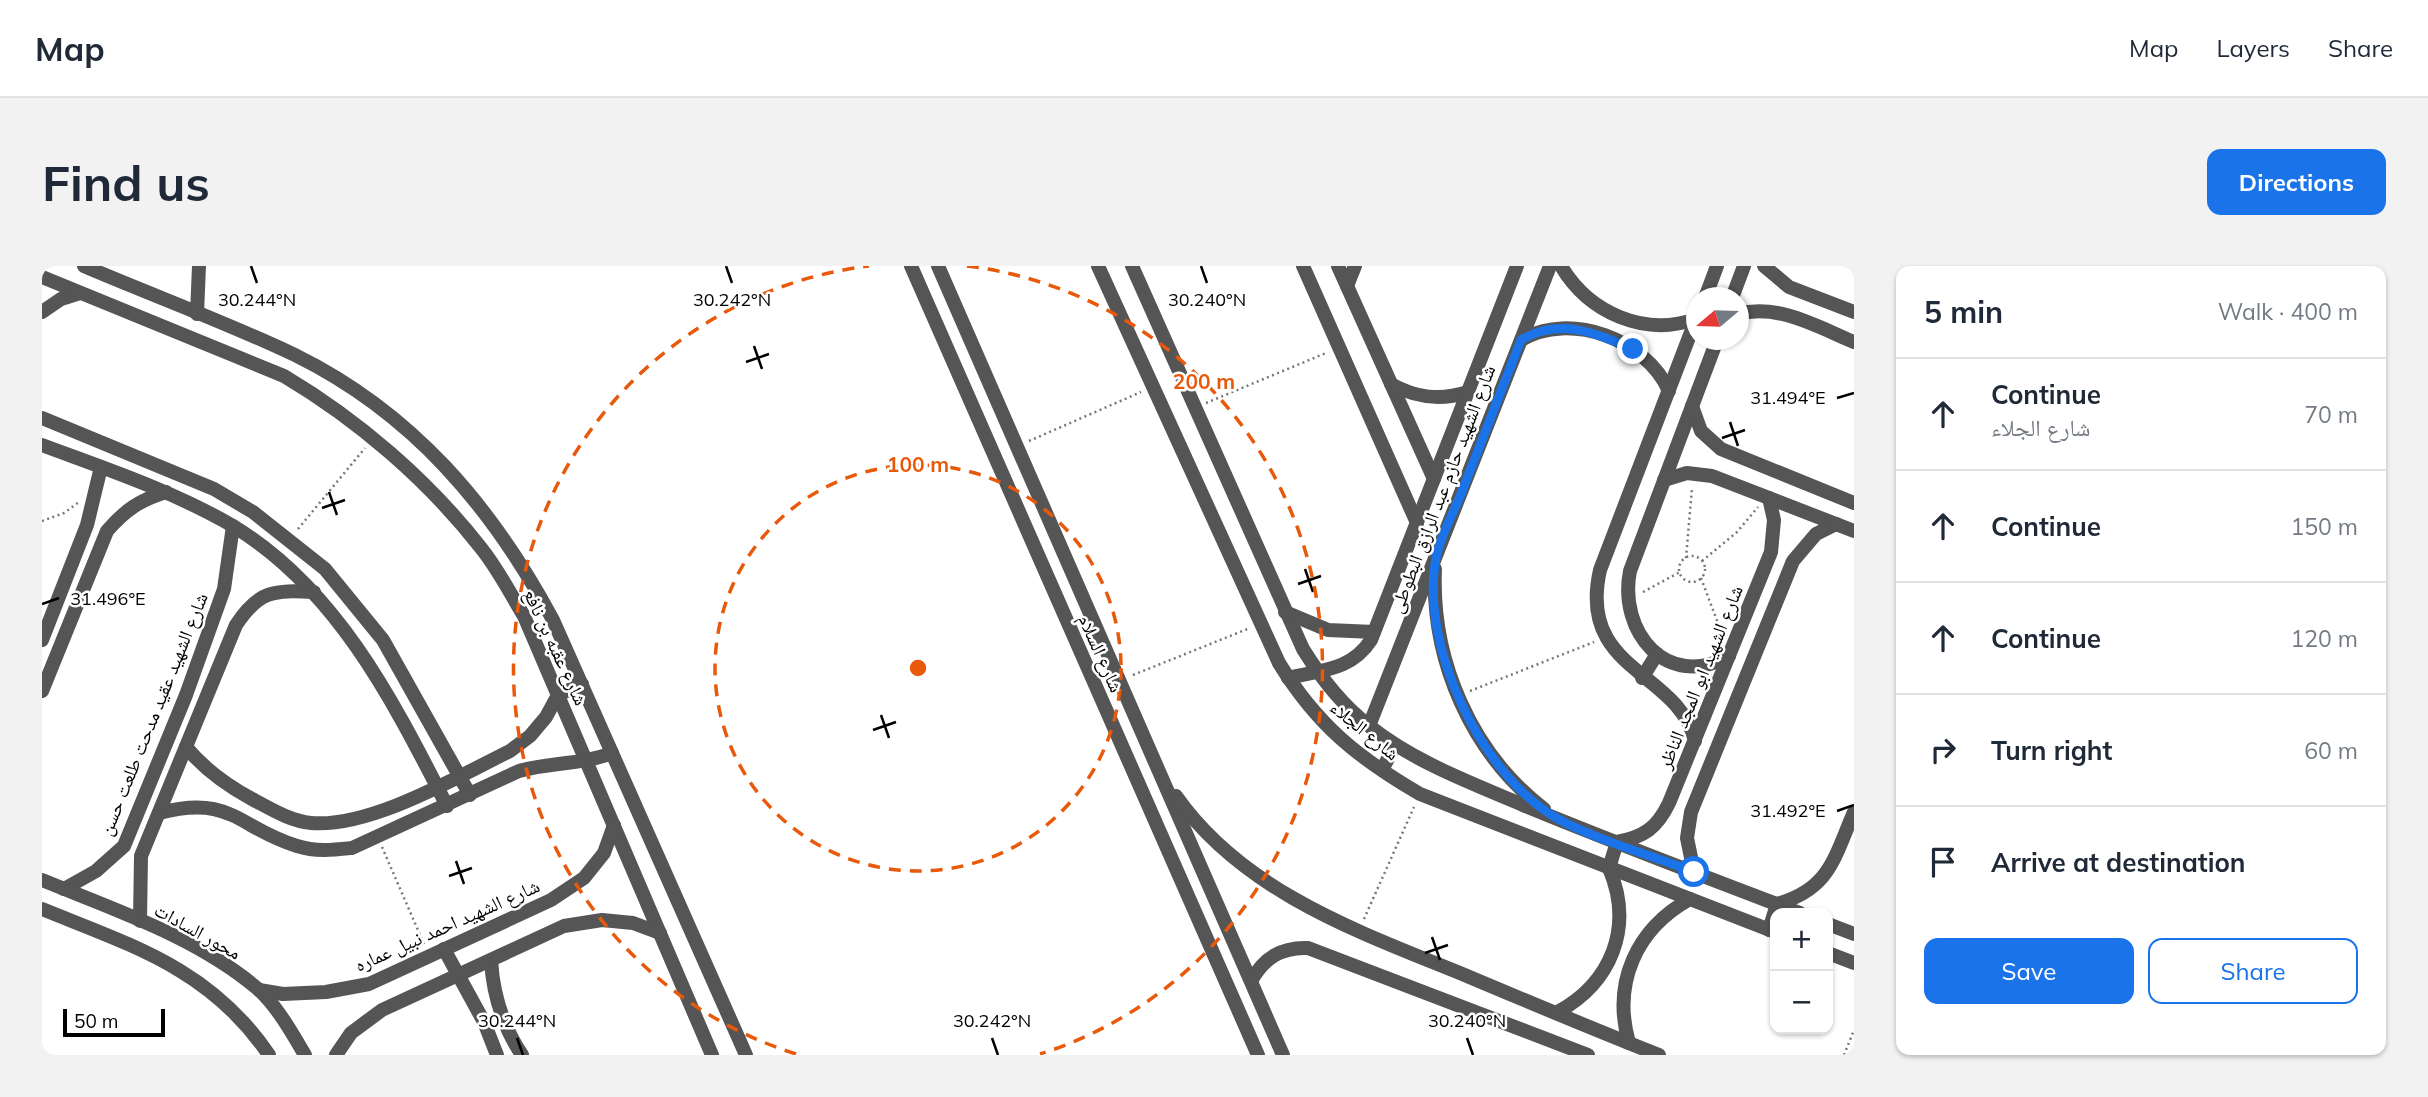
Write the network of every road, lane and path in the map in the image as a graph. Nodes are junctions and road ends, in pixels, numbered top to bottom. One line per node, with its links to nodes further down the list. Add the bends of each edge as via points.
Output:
1 (84, 266): 24 (street, شارع عقبه بن نافع)
2 (199, 266): 24 (street)
3 (911, 266): 88 (street, شارع السلام)
4 (937, 266): 40 (street, شارع السلام)
5 (1098, 266): 32 (street, شارع الجلاء)
6 (1132, 266): 36 (street, شارع الجلاء)
7 (1303, 266): 29 (street)
8 (1338, 266): 17 (street)
9 (1355, 266): 17 (street)
10 (1517, 266): 34 (street, شارع الشهيد حازم عبد الرازق البطوطى)
11 (1550, 266): 26 (street, شارع الشهيد حازم عبد الرازق البطوطى)
12 (1562, 266): 25 (street, via 1593,303 1625,318 1661,326)
13 (1717, 266): 18 (street)
14 (1744, 266): 19 (street)
15 (1765, 266): 21 (street, via 1790,287)
16 (42, 277): 20 (street, شارع عقبه بن نافع)
17 (1347, 286): 31 (street)
18 (1709, 287)
19 (1736, 287)
20 (80, 293): 22 (street); 38 (street, شارع عقبه بن نافع, via 284,376)
21 (1853, 309)
22 (42, 312)
23 (1749, 312): 27 (street, via 1780,313)
24 (197, 314): 73 (street, شارع عقبه بن نافع, via 295,355 349,386 447,466 488,513 524,565)
25 (1686, 321)
26 (1521, 340): 33 (street, via 1550,328 1582,329 1643,355); 55 (street, شارع الشهيد حازم عبد الرازق البطوطى)
27 (1854, 342)
28 (1686, 346): 33 (street)
29 (1339, 348): 36 (path); 50 (street)
30 (1713, 350): 35 (street)
31 (1391, 384): 34 (street, via 1434,398); 43 (street)
32 (1154, 387): 40 (path); 63 (street, شارع الجلاء)
33 (1669, 391): 65 (street, via 1600,570 1597,599)
34 (1468, 392): 43 (street, شارع الشهيد حازم عبد الرازق البطوطى)
35 (1692, 406): 44 (street); 48 (street, via 1701,431 1721,449)
36 (1195, 408): 62 (street, شارع الجلاء)
37 (42, 418): 54 (street, via 214,489)
38 (372, 440): 54 (path); 75 (street, شارع عقبه بن نافع, via 432,490 483,549 524,616)
39 (42, 445): 41 (street)
40 (1017, 446): 72 (street, شارع السلام)
41 (101, 467): 45 (street); 46 (street)
42 (1696, 473): 44 (street); 47 (street); 56 (path)
43 (1434, 479): 50 (street, شارع الشهيد حازم عبد الرازق البطوطى)
44 (1664, 480): 61 (street, via 1630,571)
45 (96, 490): 49 (path, via 65,513); 66 (street)
46 (166, 492): 52 (street); 74 (street, via 133,506 107,531)
47 (1767, 497): 51 (street); 57 (path, via 1737,532); 68 (street, شارع الشهيد ابو المجد الناظر, via 1774,542)
48 (1854, 503)
49 (42, 521)
50 (1417, 523): 64 (street, شارع الشهيد حازم عبد الرازق البطوطى)
51 (1836, 524): 53 (street); 100 (street, via 1807,542 1793,561 1691,812 1687,838)
52 (233, 526): 60 (street); 83 (street, شارع الشهيد عقيد مدحت طلعت حسن, via 224,590)
53 (1854, 531)
54 (289, 539): 86 (street, via 324,569 383,640)
55 (1436, 558): 76 (street, via 1438,628); 77 (street, شارع الشهيد حازم عبد الرازق البطوطى)
56 (1686, 558): 57 (path, via 1697,556); 58 (path)
57 (1702, 561): 59 (path, via 1705,572)
58 (1680, 572): 59 (path, via 1689,581); 61 (path)
59 (1701, 578): 68 (path)
60 (314, 592): 80 (street, via 268,593 249,605 236,625); 89 (street, via 361,651)
61 (1628, 603): 67 (street, via 1639,634)
62 (1285, 612): 64 (street, via 1328,629); 69 (street, شارع الجلاء)
63 (1260, 624): 70 (street, شارع الجلاء); 72 (path)
64 (1374, 632): 69 (street, شارع الشهيد حازم عبد الرازق البطوطى, via 1352,661)
65 (1607, 637): 71 (street); 76 (path)
66 (42, 640)
67 (1657, 654): 68 (street, via 1693,667); 71 (street)
68 (1729, 656): 78 (street, شارع الشهيد ابو المجد الناظر)
69 (1317, 671): 70 (street, شارع الشهيد حازم عبد الرازق البطوطى); 77 (street, شارع الجلاء)
70 (1288, 678): 84 (street, شارع الجلاء, via 1329,731)
71 (1642, 678): 78 (street, via 1681,710)
72 (1119, 681): 85 (street, شارع السلام)
73 (582, 684): 75 (street); 81 (street, شارع عقبه بن نافع)
74 (42, 691)
75 (558, 695): 82 (street, شارع عقبه بن نافع); 86 (street, via 530,736)
76 (1458, 696): 95 (street, via 1499,765)
77 (1369, 726): 79 (street, شارع الجلاء)
78 (1695, 741): 98 (street, شارع الشهيد ابو المجد الناظر, via 1661,819 1642,837)
79 (1395, 745): 84 (street); 95 (street, شارع الجلاء, via 1435,768)
80 (186, 747): 87 (street); 89 (street, via 232,789 281,815 308,823 337,824 364,817)
81 (612, 753): 82 (street); 131 (street, شارع عقبه بن نافع)
82 (587, 763): 91 (street, via 519,771); 96 (street, شارع عقبه بن نافع)
83 (155, 770): 87 (street); 102 (street, شارع الشهيد عقيد مدحت طلعت حسن, via 124,846 96,871)
84 (1382, 770): 90 (street, شارع الجلاء)
85 (1159, 772): 88 (street); 111 (street, via 1184,807 1247,867 1310,908); 120 (street, شارع السلام)
86 (459, 776): 89 (street); 91 (street)
87 (173, 778): 94 (street)
88 (1137, 782): 132 (street, شارع السلام)
89 (437, 786): 92 (street)
90 (1420, 794): 99 (street, شارع الجلاء); 111 (path)
91 (470, 795): 92 (street)
92 (447, 806): 97 (street)
93 (1854, 812): 104 (street, via 1818,884 1802,897)
94 (159, 813): 97 (street, via 179,807 220,808 297,846 324,851 352,848); 108 (street, via 141,856)
95 (1559, 820): 98 (street, شارع الجلاء)
96 (614, 825): 112 (street, شارع عقبه بن نافع); 114 (street, شارع الشهيد احمد نبيل عماره, via 604,853 584,878 559,896)
97 (377, 838): 116 (path)
98 (1617, 842): 99 (street); 100 (street, شارع الجلاء)
99 (1609, 868): 103 (street, شارع الجلاء); 122 (street, via 1621,918 1614,952 1586,995)
100 (1694, 872): 104 (street, شارع الجلاء)
101 (42, 880): 102 (street, محور السادات)
102 (64, 889): 108 (street, محور السادات)
103 (1690, 899): 110 (street, شارع الجلاء); 124 (street, via 1649,930 1632,959 1623,1001)
104 (1777, 904): 105 (street); 106 (street, شارع الجلاء)
105 (1776, 908)
106 (1787, 908)
107 (42, 909): 125 (street, via 176,966 218,996 254,1033)
108 (140, 920): 121 (street, محور السادات, via 220,962)
109 (1833, 926): 113 (street)
110 (1770, 930)
111 (1359, 932): 122 (street)
112 (660, 933): 117 (street, via 633,923 582,921); 130 (street, شارع عقبه بن نافع)
113 (1854, 934)
114 (444, 949): 116 (street, شارع الشهيد احمد نبيل عماره); 119 (street)
115 (1833, 955): 118 (street)
116 (429, 957): 121 (street, شارع الشهيد احمد نبيل عماره, via 369,984 326,992)
117 (491, 960): 119 (street); 129 (street, via 500,1014)
118 (1854, 963)
119 (456, 975): 127 (street, via 382,1010 351,1034); 128 (street)
120 (1251, 981): 133 (street, شارع السلام); 134 (street, via 1274,954 1308,948)
121 (259, 990): 126 (street, محور السادات)
122 (1556, 1013): 124 (street)
123 (1854, 1030): 136 (path)
124 (1629, 1043): 135 (street)
125 (268, 1055)
126 (305, 1055)
127 (336, 1055)
128 (497, 1055)
129 (522, 1055)
130 (712, 1055)
131 (746, 1055)
132 (1258, 1055)
133 (1283, 1055)
134 (1588, 1055)
135 (1660, 1055)
136 (1844, 1055)

